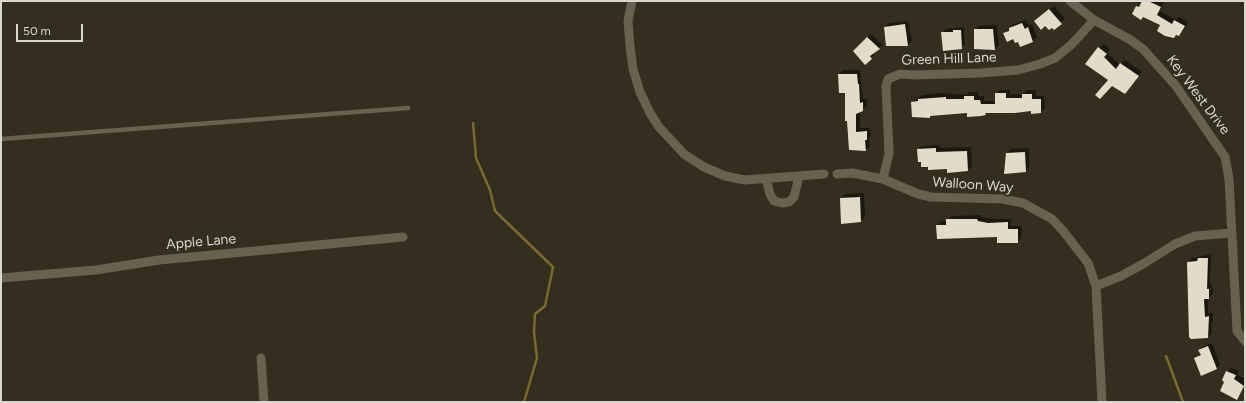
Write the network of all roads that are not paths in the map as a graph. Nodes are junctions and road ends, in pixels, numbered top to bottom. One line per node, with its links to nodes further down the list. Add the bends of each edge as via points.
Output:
1 (632, 1): 9 (street, via 628,21 633,69 640,92 659,127 684,154 704,167 725,176 745,180)
2 (1070, 1): 3 (street, Key West Drive)
3 (1094, 20): 10 (street, Green Hill Lane, via 1071,45 1055,58 1040,64 1018,70 900,74 888,79 886,86 889,153); 11 (street, Key West Drive, via 1129,39 1160,66 1226,157)
4 (408, 108): 5 (lane)
5 (1, 139)
6 (824, 174): 8 (street)
7 (837, 174): 10 (street, Walloon Way, via 852,173)
8 (799, 177): 9 (street); 9 (street, via 794,197 789,202 782,203 774,200 770,194)
9 (766, 179)
10 (883, 179): 14 (street, Walloon Way, via 931,197 1002,199 1023,203 1052,219 1088,263)
11 (1231, 233): 14 (street, via 1194,236 1175,244 1121,276); 15 (street, Key West Drive, via 1237,331)
12 (403, 237): 13 (street, Apple Lane)
13 (1, 278)
14 (1096, 286): 18 (street, Walloon Way)
15 (1245, 341)
16 (261, 358): 17 (street)
17 (264, 402)
18 (1102, 402)

